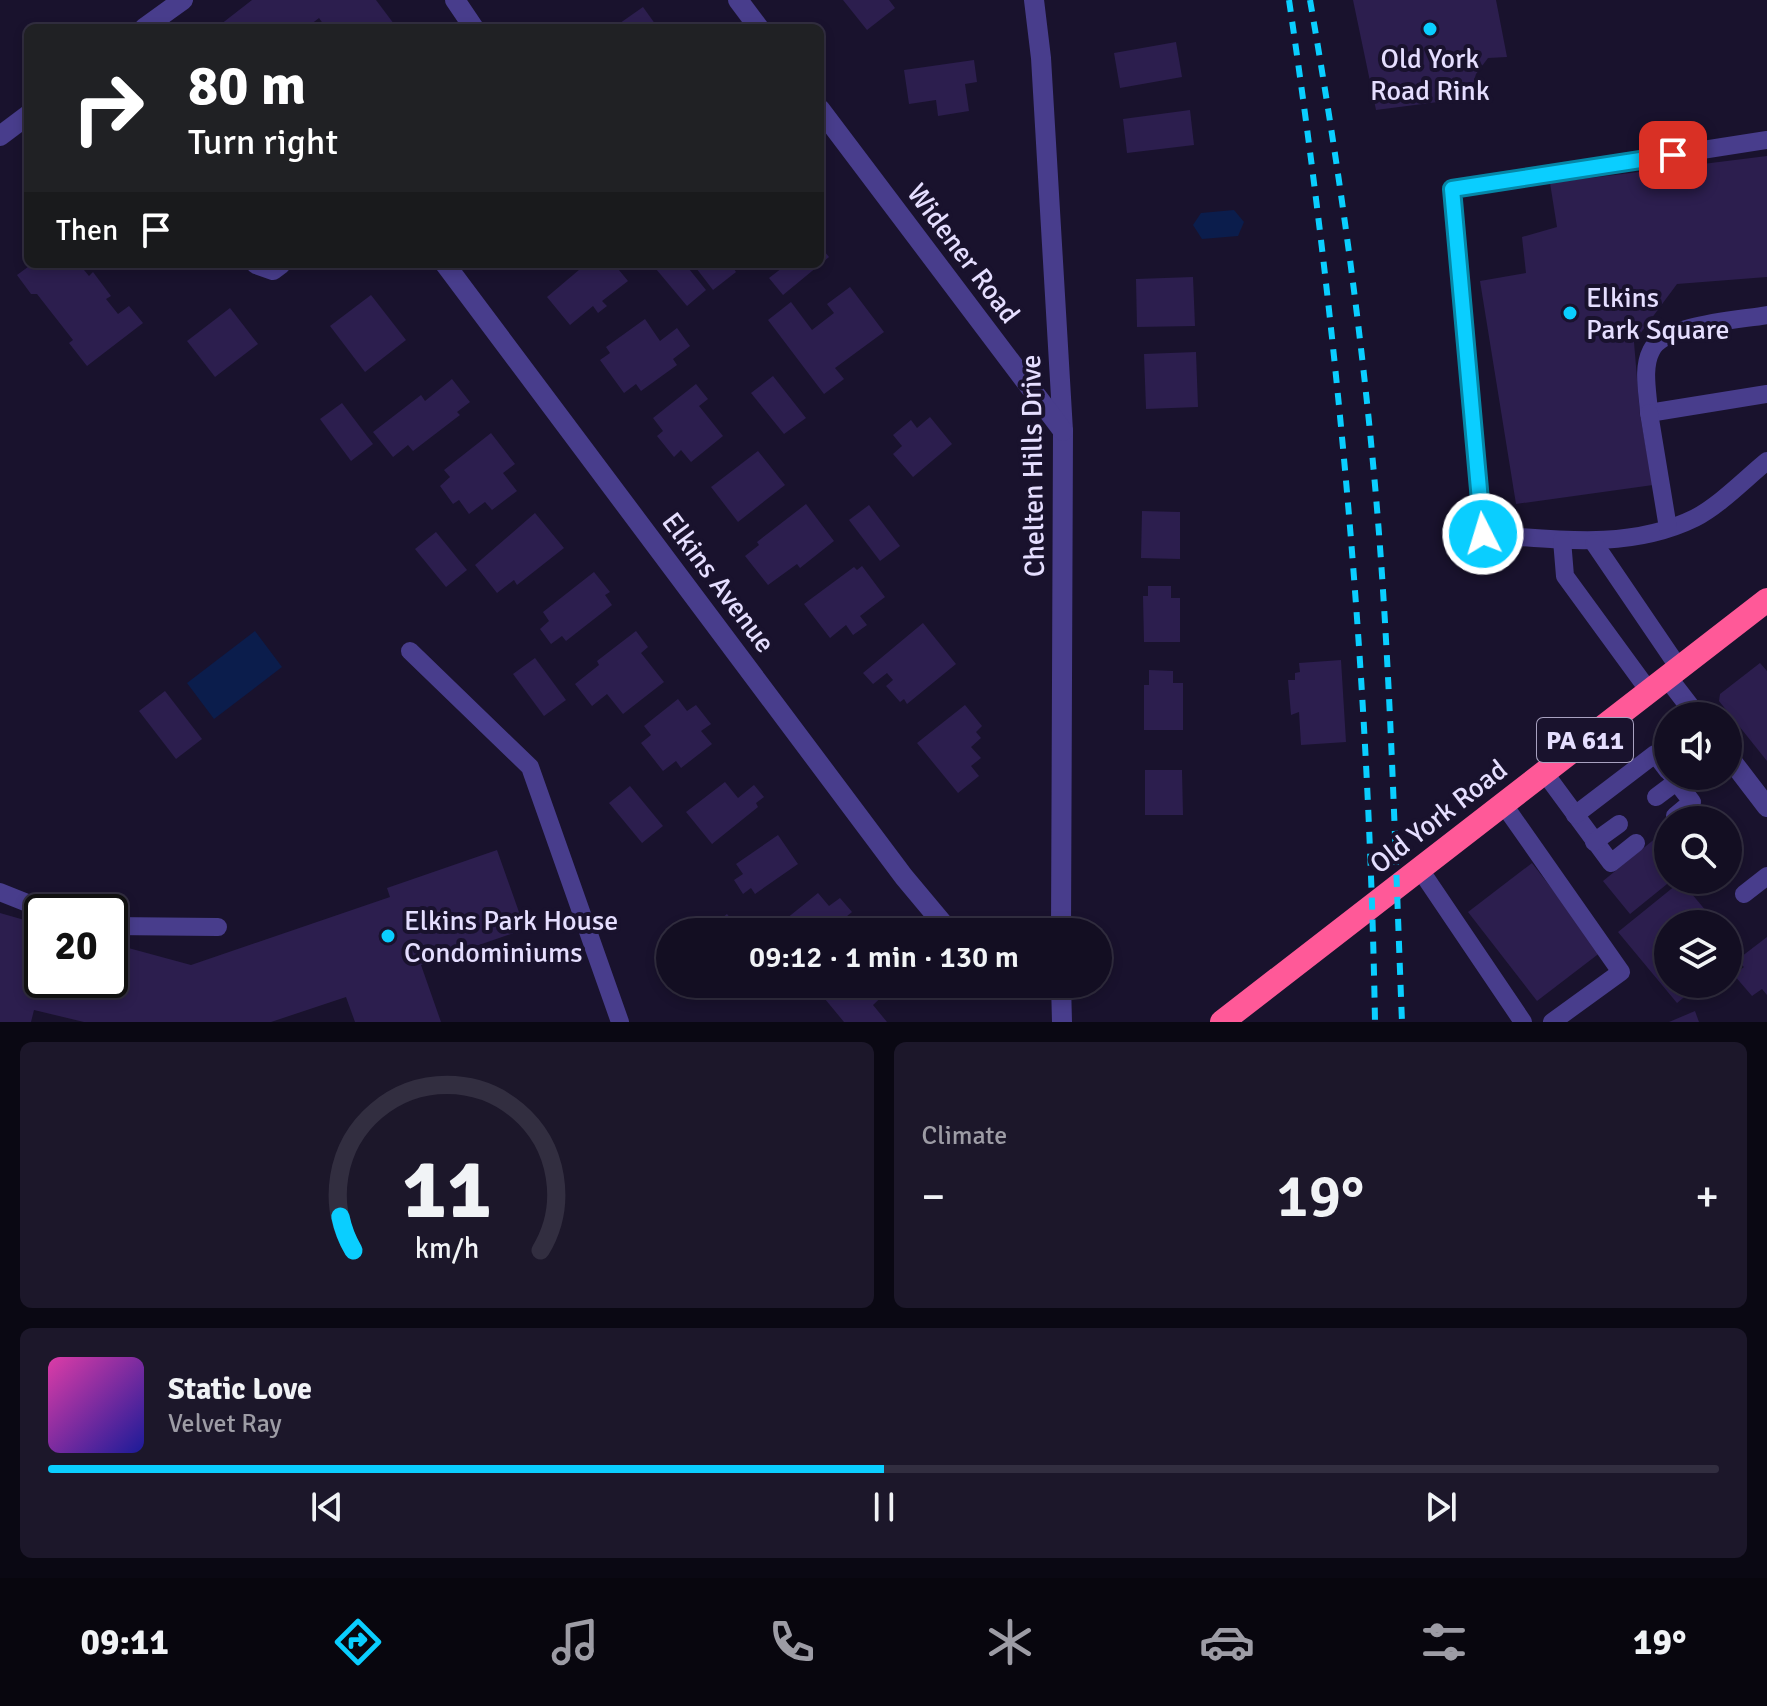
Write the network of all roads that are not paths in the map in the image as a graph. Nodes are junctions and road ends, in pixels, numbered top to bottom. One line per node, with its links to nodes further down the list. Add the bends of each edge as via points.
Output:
1 (183, 0): 5 (street)
2 (455, 0): 6 (street)
3 (738, 0): 7 (street)
4 (1034, 0): 16 (street, Chelten Hills Drive)
5 (150, 24)
6 (471, 24)
7 (756, 24)
8 (824, 114): 16 (street, Widener Road)
9 (24, 118): 10 (street)
10 (0, 136)
11 (1767, 140): 19 (lane, via 1452,189 1483,534)
12 (448, 268): 43 (street, Elkins Avenue)
13 (1767, 315): 15 (lane, via 1672,332 1651,349 1646,376)
14 (1767, 394): 15 (lane)
15 (1649, 413): 18 (lane)
16 (1063, 431): 44 (street, Chelten Hills Drive)
17 (1767, 461): 18 (lane, via 1697,517)
18 (1668, 528): 20 (lane)
19 (1562, 540): 20 (lane); 23 (lane, via 1565,576)
20 (1594, 543): 23 (lane)
21 (1767, 600): 23 (highway, Old York Road / PA 611)
22 (410, 651): 48 (lane, via 530,767)
23 (1665, 678): 24 (street); 26 (highway, Old York Road / PA 611)
24 (1685, 702)
25 (1654, 755): 34 (lane)
26 (1544, 772): 31 (highway, Old York Road / PA 611); 34 (lane)
27 (1742, 774): 33 (street)
28 (1662, 790): 30 (lane)
29 (1684, 790): 32 (lane, via 1692,802)
30 (1656, 797)
31 (1504, 805): 38 (highway, Old York Road / PA 611); 52 (lane, via 1621,972)
32 (1687, 806)
33 (1767, 807)
34 (1575, 815): 36 (lane)
35 (1619, 824): 36 (lane)
36 (1594, 842): 37 (lane, via 1611,863)
37 (1636, 843)
38 (1419, 868): 50 (highway, Old York Road / PA 611); 51 (lane)
39 (1767, 876): 41 (lane)
40 (0, 892): 42 (lane)
41 (1744, 894)
42 (24, 902)
43 (938, 918)
44 (1061, 918)
45 (128, 926): 46 (lane)
46 (218, 927)
47 (1061, 998): 49 (street)
48 (620, 1022)
49 (1062, 1022)
50 (1222, 1022)
51 (1523, 1022)
52 (1552, 1022)

